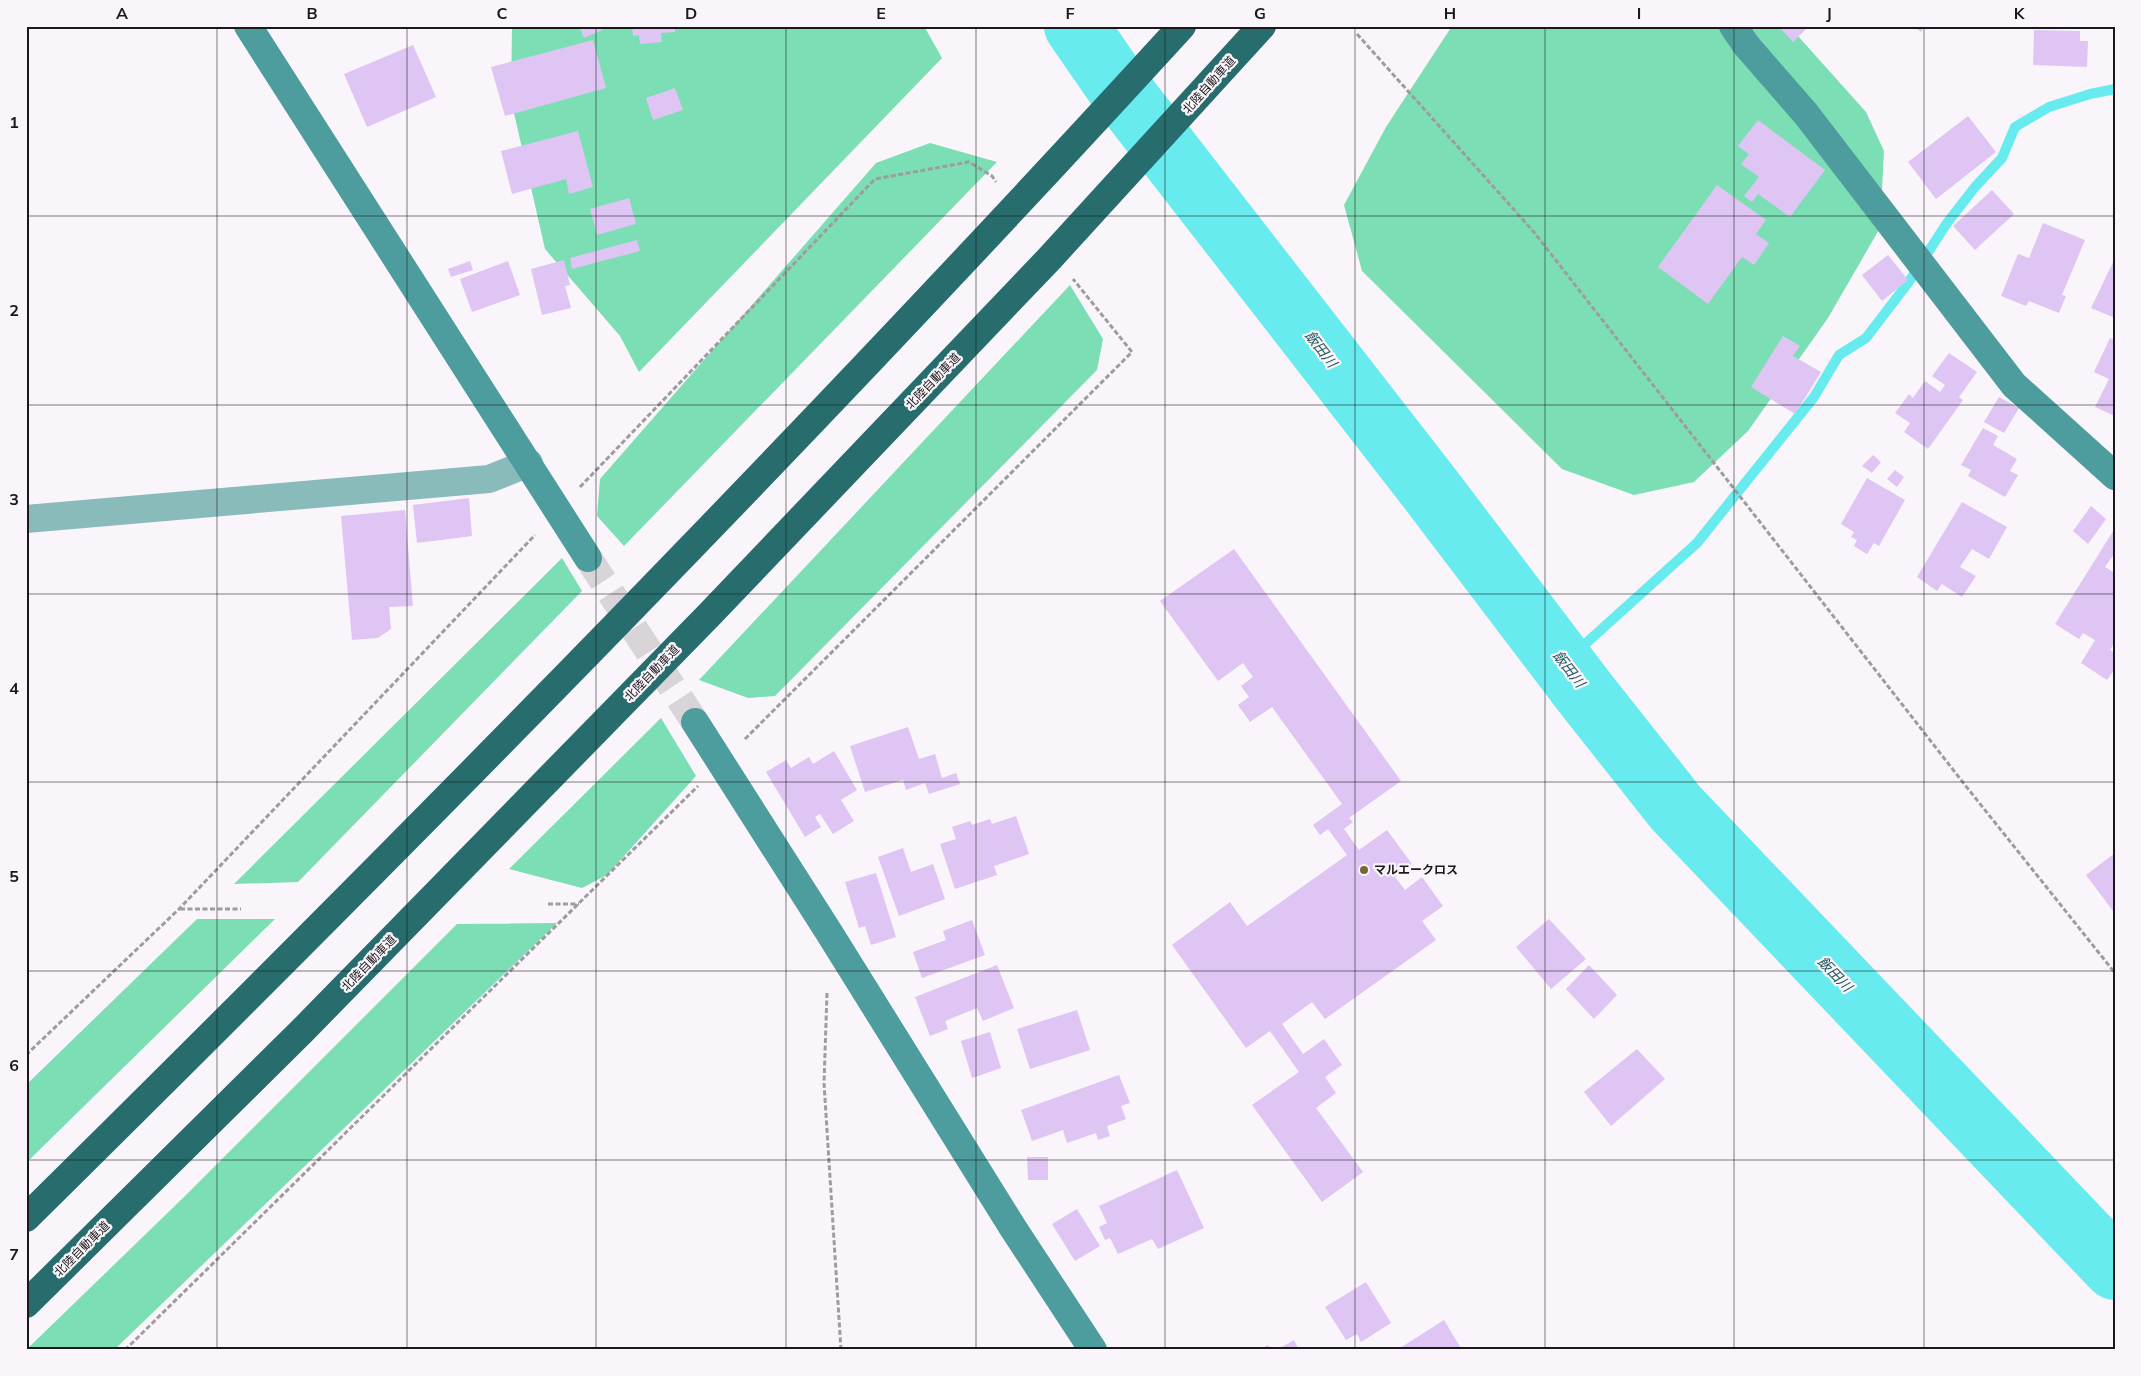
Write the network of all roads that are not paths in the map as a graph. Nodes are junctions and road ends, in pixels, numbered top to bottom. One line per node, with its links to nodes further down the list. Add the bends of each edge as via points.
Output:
1 (248, 26): 5 (street)
2 (1182, 26): 10 (highway, via 1013,211 638,602 263,984)
3 (1262, 26): 11 (highway, 北陸自動車道, via 1050,258 640,685 303,1030)
4 (1733, 26): 6 (street, via 1746,46 1806,114 2014,385)
5 (529, 463): 7 (street, via 489,479); 8 (street)
6 (2115, 476)
7 (26, 519)
8 (588, 558)
9 (695, 722): 12 (street)
10 (26, 1218)
11 (26, 1304)
12 (1093, 1350)

